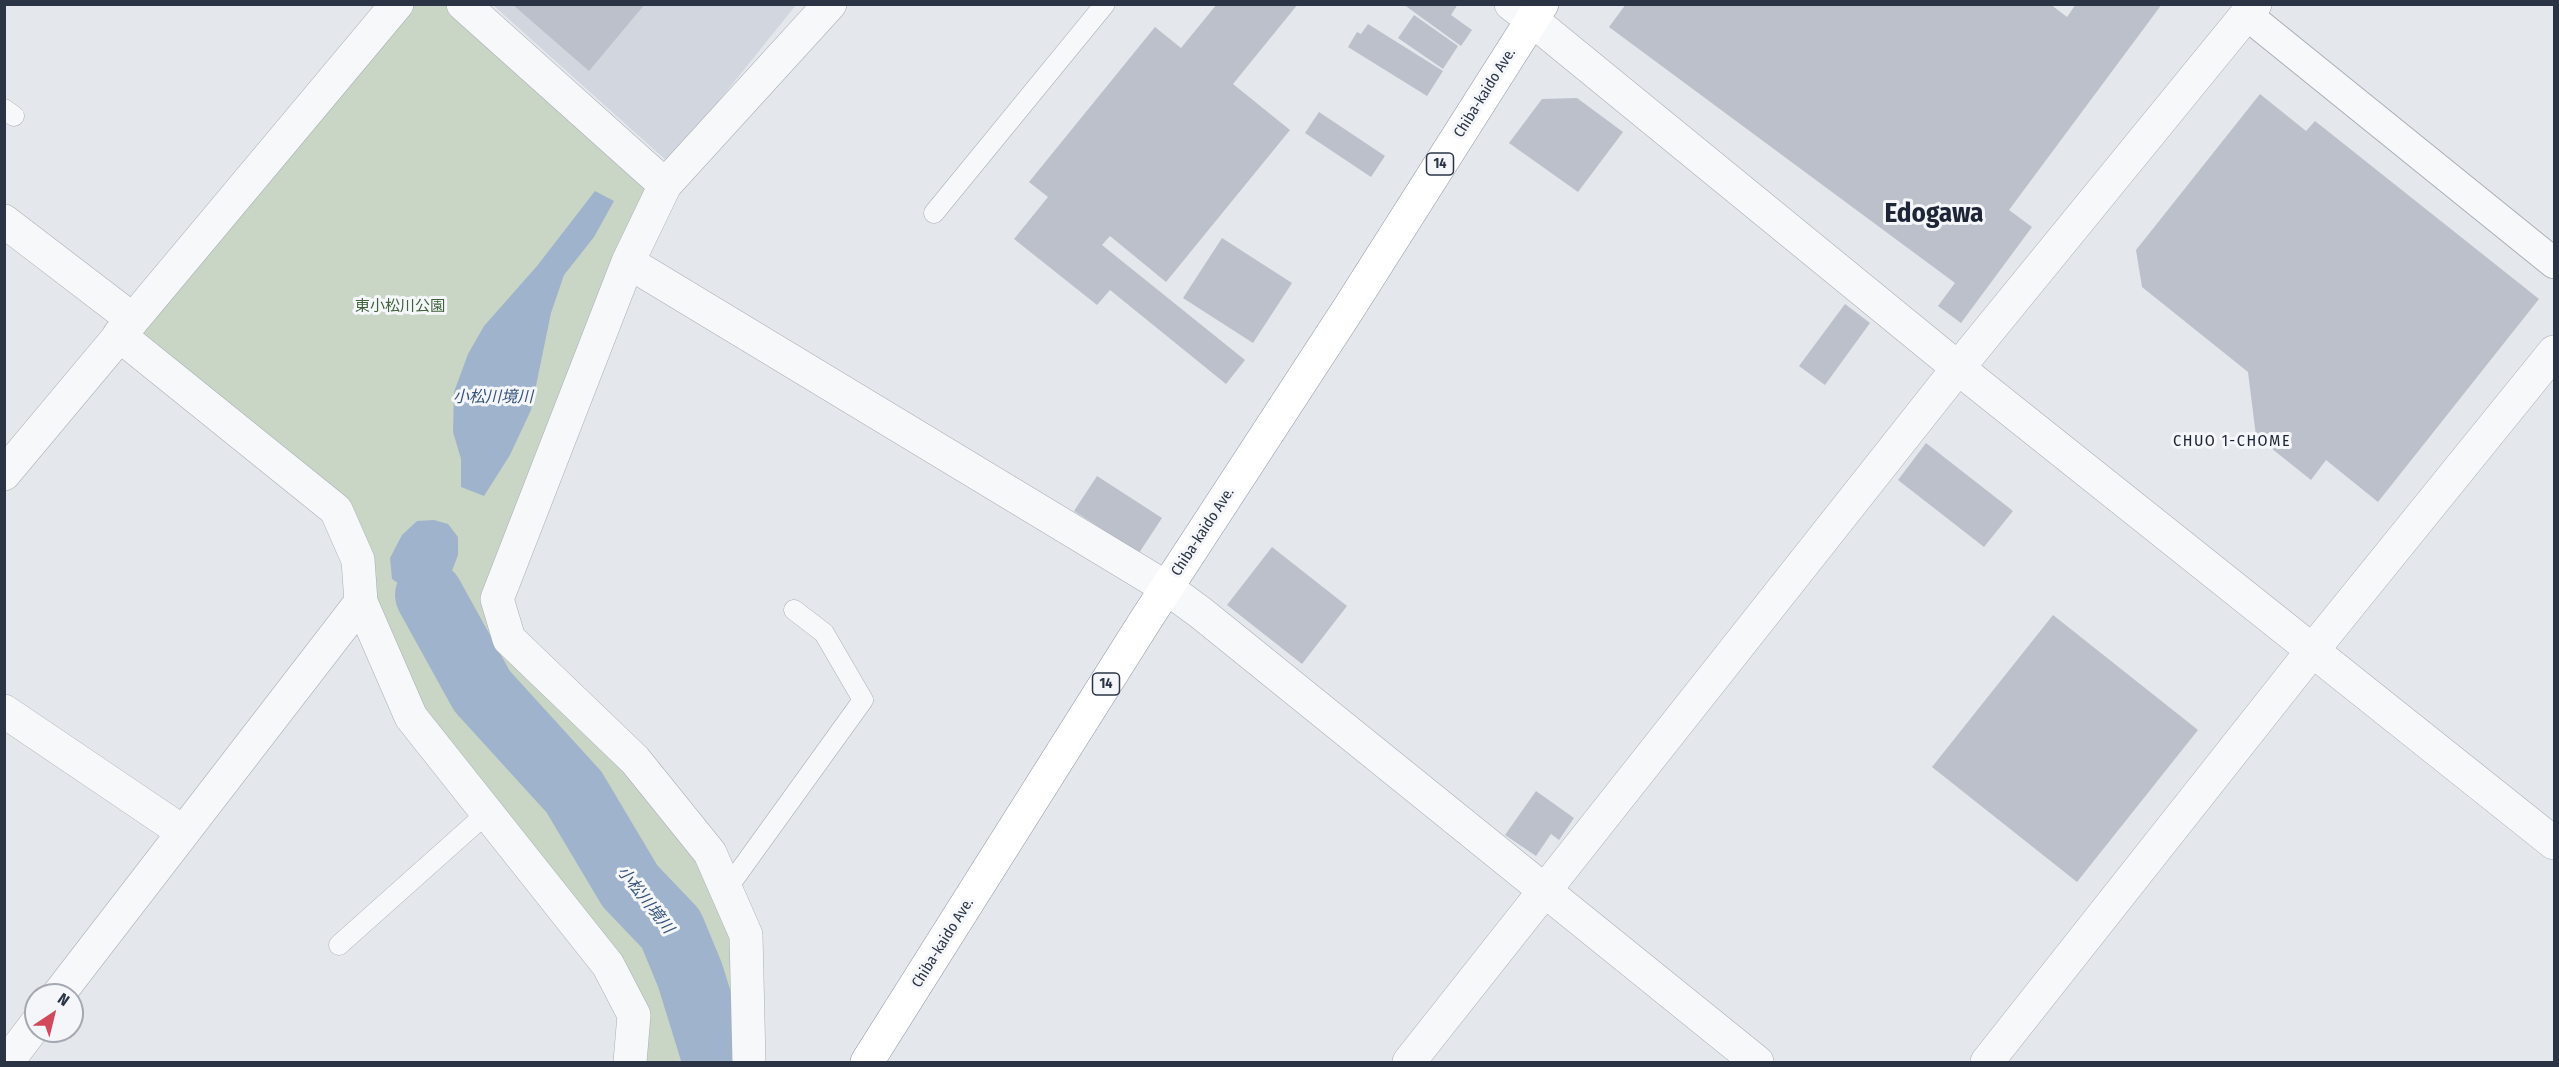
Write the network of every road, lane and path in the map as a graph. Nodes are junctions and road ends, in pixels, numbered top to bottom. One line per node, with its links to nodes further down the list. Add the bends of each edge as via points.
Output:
1 (397, 4): 12 (street)
2 (463, 4): 7 (street)
3 (830, 4): 7 (street)
4 (1105, 4): 8 (lane)
5 (1528, 10): 14 (street); 16 (highway, Chiba-kaido Ave. / 14, via 1349,308)
6 (2251, 10): 11 (street); 14 (street)
7 (665, 185): 10 (street)
8 (934, 213)
9 (4, 220): 12 (street)
10 (628, 262): 16 (street); 24 (street, via 497,599 508,639 635,760 710,853)
11 (2554, 263)
12 (126, 327): 15 (street); 17 (street, via 336,510 358,560)
13 (2554, 352): 19 (street)
14 (1958, 368): 19 (street); 25 (street)
15 (4, 474)
16 (1167, 588): 25 (street); 32 (highway, Chiba-kaido Ave. / 14)
17 (361, 602): 21 (street, via 411,717); 22 (street)
18 (794, 610): 24 (lane, via 824,633 863,700)
19 (2312, 651): 23 (street); 35 (street)
20 (4, 711): 22 (street)
21 (487, 813): 26 (lane); 30 (street, via 608,965 633,1015)
22 (183, 832): 27 (street)
23 (2554, 843)
24 (726, 890): 31 (street, via 746,935)
25 (1547, 892): 33 (street); 34 (street)
26 (339, 945)
27 (67, 983)
28 (24, 1040): 29 (street)
29 (7, 1062)
30 (630, 1062)
31 (748, 1062)
32 (867, 1062)
33 (1409, 1062)
34 (1757, 1062)
35 (1987, 1062)

